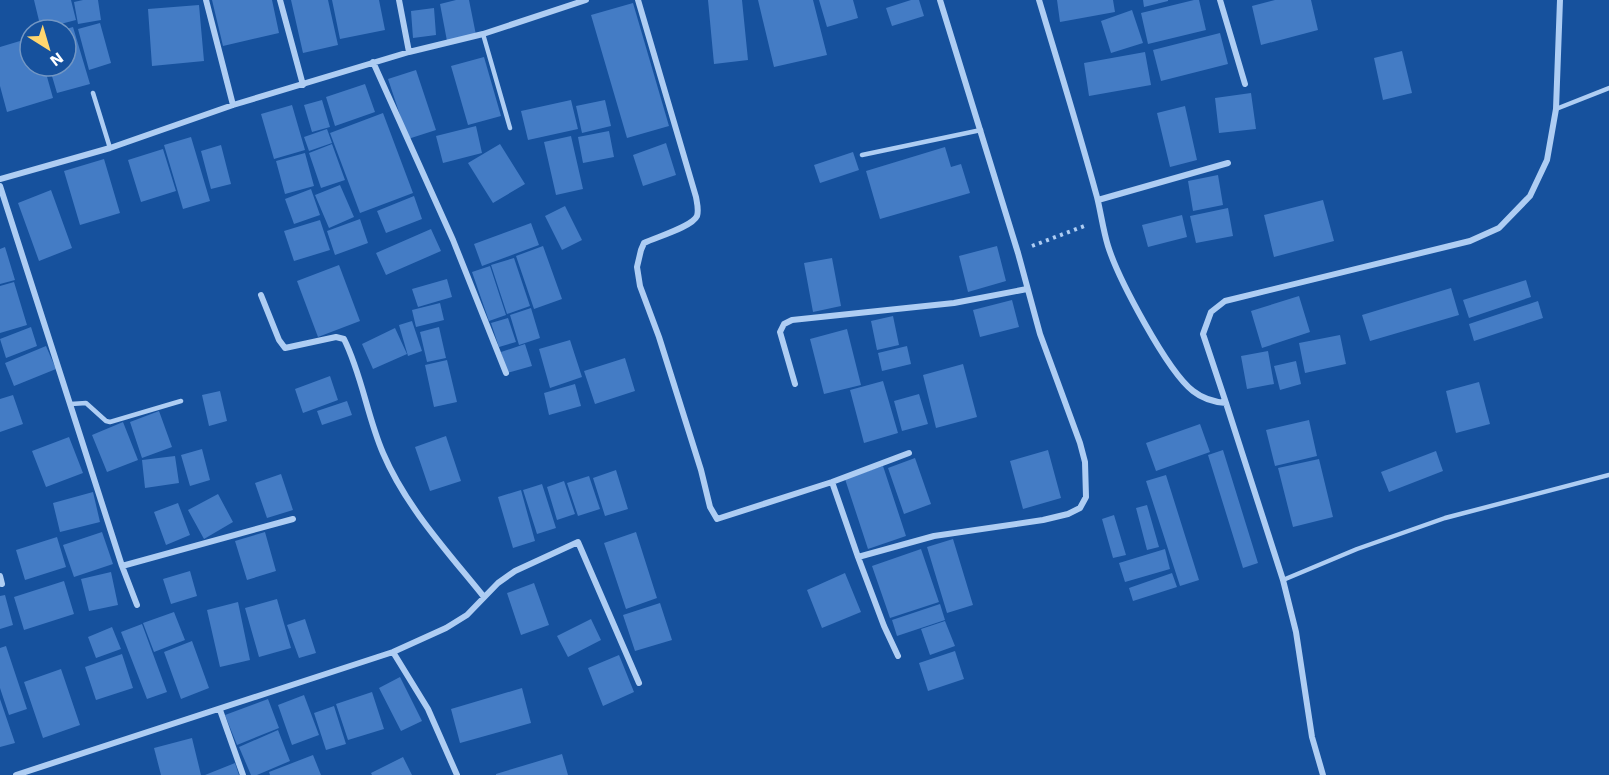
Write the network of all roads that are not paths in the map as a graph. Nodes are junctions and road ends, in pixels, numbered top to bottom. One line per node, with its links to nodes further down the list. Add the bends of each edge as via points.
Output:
1 (206, 0): 17 (street)
2 (280, 0): 14 (street)
3 (399, 0): 11 (street)
4 (586, 0): 10 (street)
5 (638, 0): 36 (street, via 698,212 689,224 644,243 637,267 710,507 717,519)
6 (940, 0): 20 (street)
7 (1039, 0): 26 (street)
8 (1220, 0): 13 (street)
9 (1560, 0): 18 (street)
10 (483, 34): 11 (street); 19 (lane)
11 (410, 52): 12 (street)
12 (374, 62): 14 (street); 29 (street, via 453,240)
13 (1245, 84)
14 (303, 85): 17 (street)
15 (1609, 88): 18 (lane)
16 (93, 93): 21 (lane)
17 (232, 105): 21 (street)
18 (1556, 109): 33 (street, via 1547,160 1539,178 1530,196 1499,228 1470,241 1226,301 1211,312 1203,334)
19 (510, 128)
20 (981, 130): 22 (lane); 27 (street)
21 (110, 148): 24 (street)
22 (862, 155)
23 (1228, 163): 26 (street)
24 (2, 178)
25 (0, 186): 32 (street)
26 (1098, 200): 33 (street, via 1108,247 1152,334 1193,391 1210,401)
27 (1027, 289): 30 (street, via 954,303 792,320 780,332); 38 (street, via 1080,443 1086,497 1080,508 1043,520 934,536)
28 (261, 295): 43 (street, via 285,348 336,337 344,339 382,453 402,490)
29 (506, 373)
30 (795, 384)
31 (181, 401): 32 (lane, via 110,422 86,403)
32 (71, 404): 39 (street)
33 (1226, 404): 41 (street)
34 (909, 453): 36 (street)
35 (1609, 475): 41 (lane, via 1446,518)
36 (832, 482): 38 (street)
37 (293, 519): 39 (street)
38 (858, 557): 46 (street)
39 (122, 566): 44 (street)
40 (0, 576): 42 (street)
41 (1283, 580): 52 (street, via 1296,632 1312,737)
42 (2, 585)
43 (484, 597): 45 (street, via 467,615 446,628); 47 (street, via 515,571 578,542)
44 (137, 605)
45 (393, 652): 48 (street); 51 (street, via 428,709)
46 (898, 656)
47 (639, 683)
48 (220, 710): 49 (street); 50 (street)
49 (16, 775)
50 (243, 775)
51 (457, 775)
52 (1323, 775)

